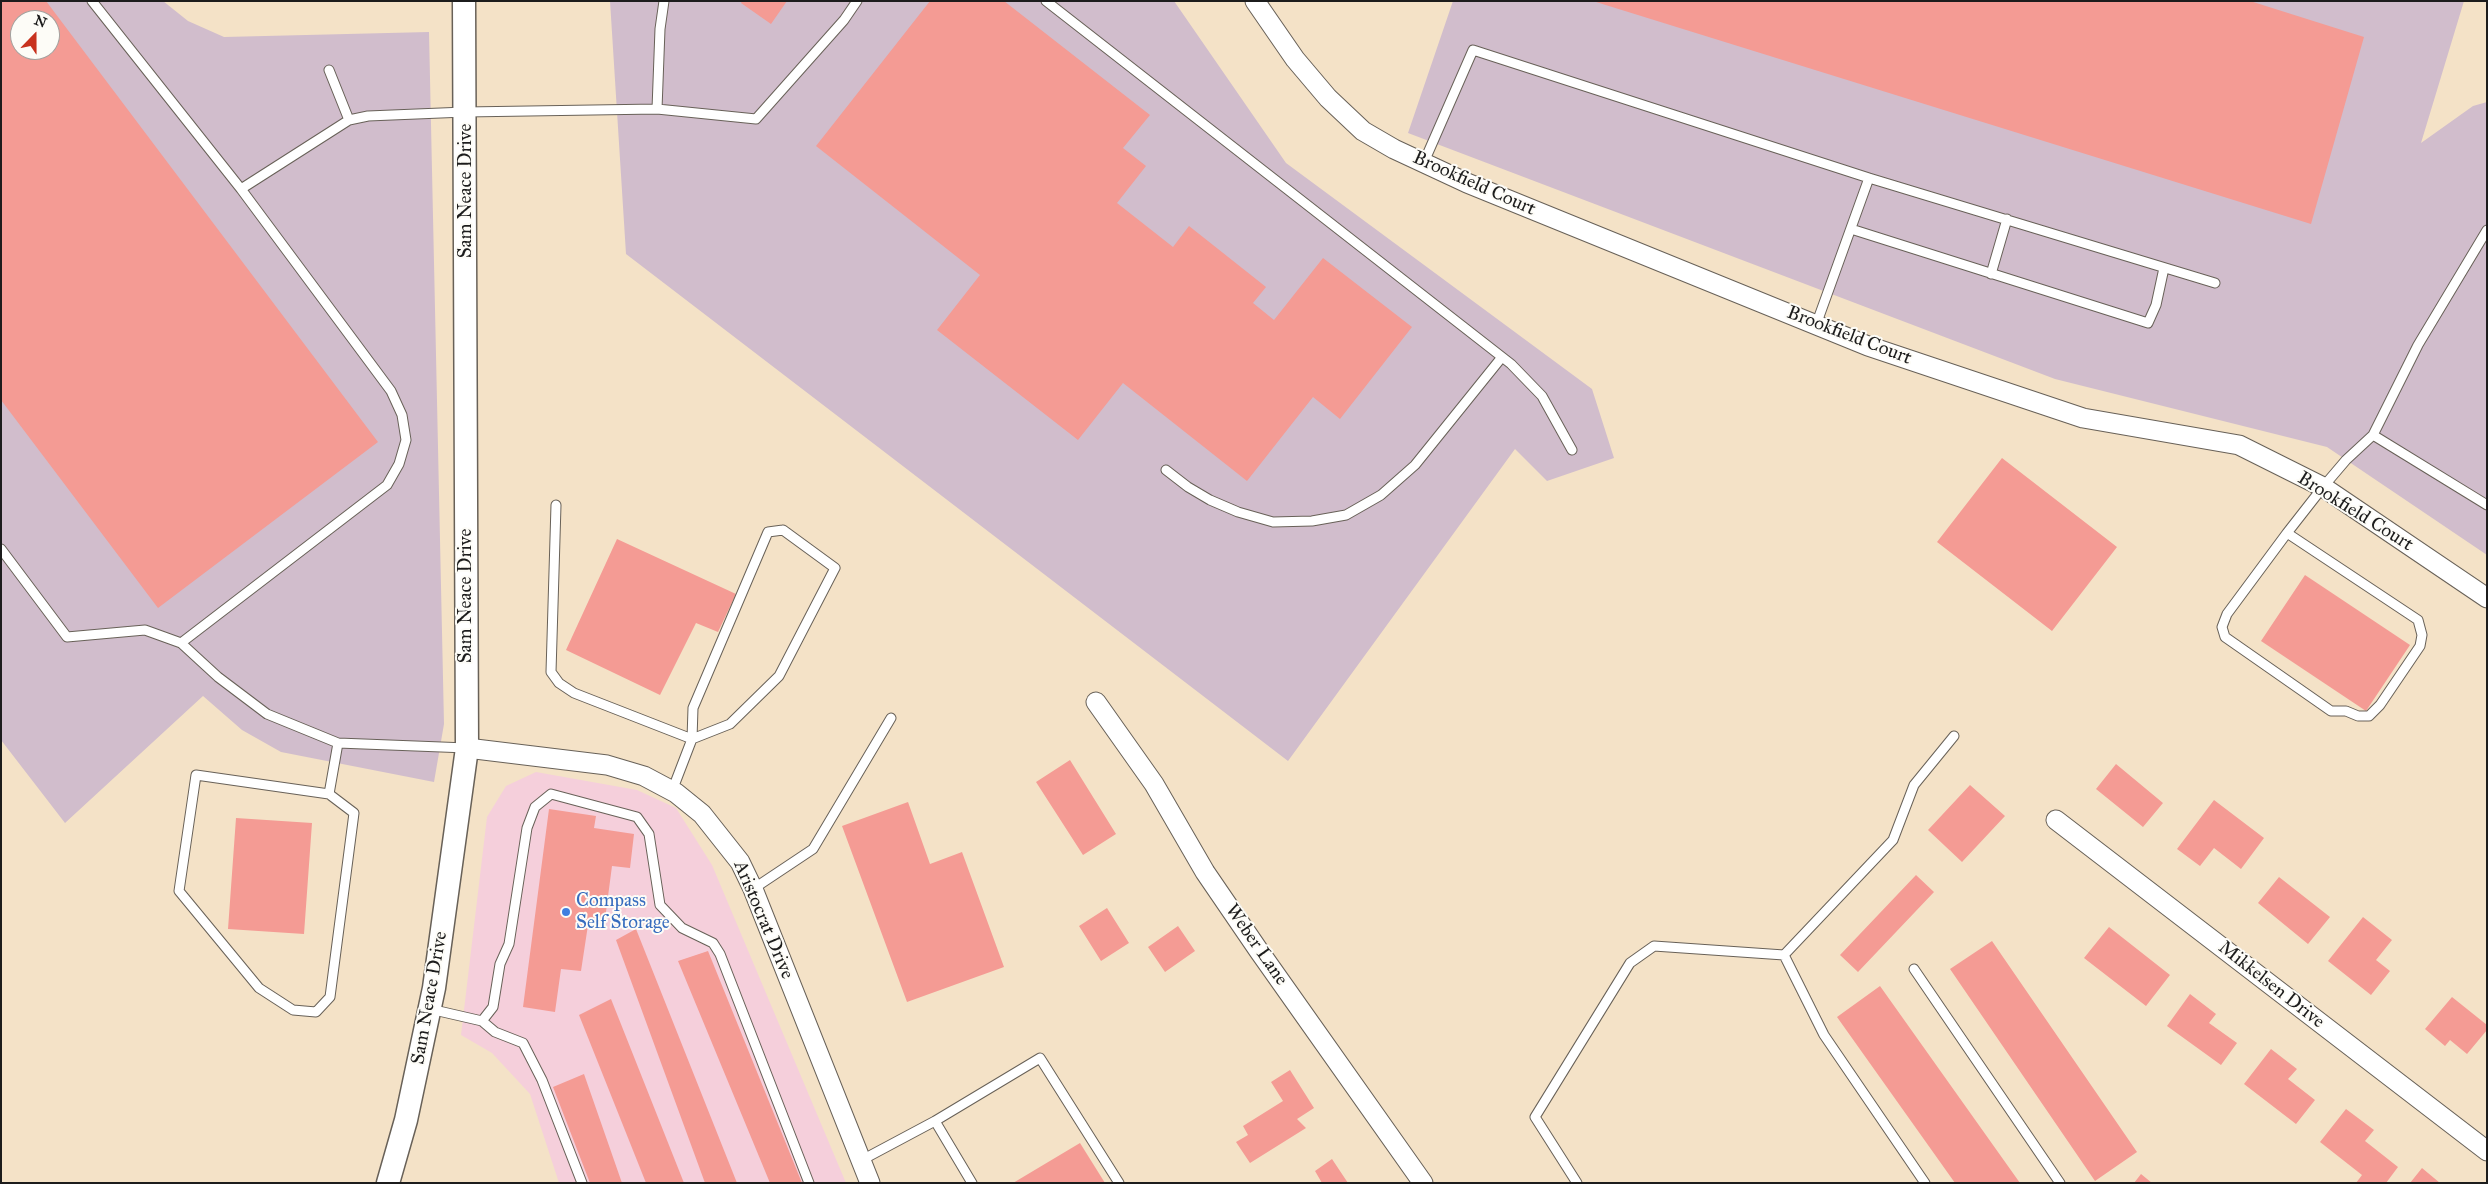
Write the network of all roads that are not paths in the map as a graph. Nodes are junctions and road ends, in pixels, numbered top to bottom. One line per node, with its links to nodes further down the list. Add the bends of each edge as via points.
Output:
1 (92, 1): 13 (lane)
2 (464, 1): 9 (street, Sam Neace Drive)
3 (664, 1): 8 (lane)
4 (857, 1): 8 (lane, via 756,119)
5 (1046, 1): 21 (lane)
6 (1255, 1): 11 (street, Brookfield Court, via 1295,59 1328,98 1363,131)
7 (329, 70): 10 (lane)
8 (657, 109): 9 (lane)
9 (465, 112): 10 (lane, via 368,116); 37 (street, Sam Neace Drive)
10 (349, 120): 13 (lane)
11 (1424, 162): 12 (lane, via 1473,50); 20 (street, Brookfield Court, via 1467,183)
12 (1869, 178): 14 (lane); 15 (lane)
13 (242, 189): 31 (lane, via 391,391 402,416 406,440 399,464 387,485)
14 (2007, 220): 17 (lane); 18 (lane)
15 (1850, 229): 18 (lane); 20 (lane)
16 (2487, 230): 22 (lane, via 2418,346)
17 (2164, 268): 18 (lane, via 2156,305 2148,323); 19 (lane)
18 (1991, 274)
19 (2215, 283)
20 (1816, 325): 25 (street, Brookfield Court, via 1868,346 2083,418 2239,445)
21 (1502, 357): 23 (lane, via 1542,396); 24 (lane, via 1415,465 1381,495 1346,515 1312,521 1274,522 1210,500)
22 (2373, 435): 25 (lane); 27 (lane)
23 (1572, 450)
24 (1166, 470)
25 (2323, 487): 28 (lane); 30 (street, Brookfield Court)
26 (556, 505): 35 (lane, via 551,672 559,683 574,693)
27 (2487, 505)
28 (2287, 533): 28 (lane, via 2228,614 2222,626 2225,637 2331,711 2369,716 2420,646 2422,635 2418,620)
29 (1, 549): 31 (lane, via 68,637 145,630)
30 (2487, 598)
31 (181, 643): 36 (lane, via 218,677 267,714)
32 (1096, 702): 55 (street, Weber Lane, via 1154,784 1206,872 1259,951)
33 (890, 718): 41 (lane, via 813,849)
34 (1954, 736): 42 (lane, via 1914,785 1893,840)
35 (692, 739): 35 (lane, via 694,708 768,532 783,530 835,568 779,676 730,724); 38 (lane)
36 (338, 742): 37 (lane); 39 (lane)
37 (467, 748): 38 (street, Aristocrat Drive, via 607,765 644,776); 44 (street, Sam Neace Drive)
38 (672, 791): 41 (street, Aristocrat Drive, via 702,814 721,835)
39 (329, 794): 39 (lane, via 354,813 330,996 316,1012 293,1010 259,988 179,891 196,775)
40 (2056, 820): 47 (street, Mikkelsen Drive)
41 (754, 889): 48 (street, Aristocrat Drive)
42 (1784, 955): 56 (lane, via 1654,946 1630,963 1535,1117); 57 (lane, via 1824,1035)
43 (1914, 969): 58 (lane)
44 (430, 1009): 45 (lane); 49 (street, Sam Neace Drive, via 406,1120)
45 (482, 1021): 50 (lane, via 494,1032 523,1043 542,1080); 51 (lane, via 493,1007 500,964 509,944 527,828 535,808 551,794 637,817 649,834 660,905 682,928 713,943 720,954)
46 (935, 1121): 48 (lane); 53 (lane); 54 (lane, via 1040,1058)
47 (2487, 1151)
48 (860, 1161): 52 (street, Aristocrat Drive)
49 (388, 1183)
50 (582, 1183)
51 (809, 1183)
52 (870, 1183)
53 (972, 1183)
54 (1119, 1183)
55 (1423, 1183)
56 (1577, 1183)
57 (1926, 1183)
58 (2060, 1183)

